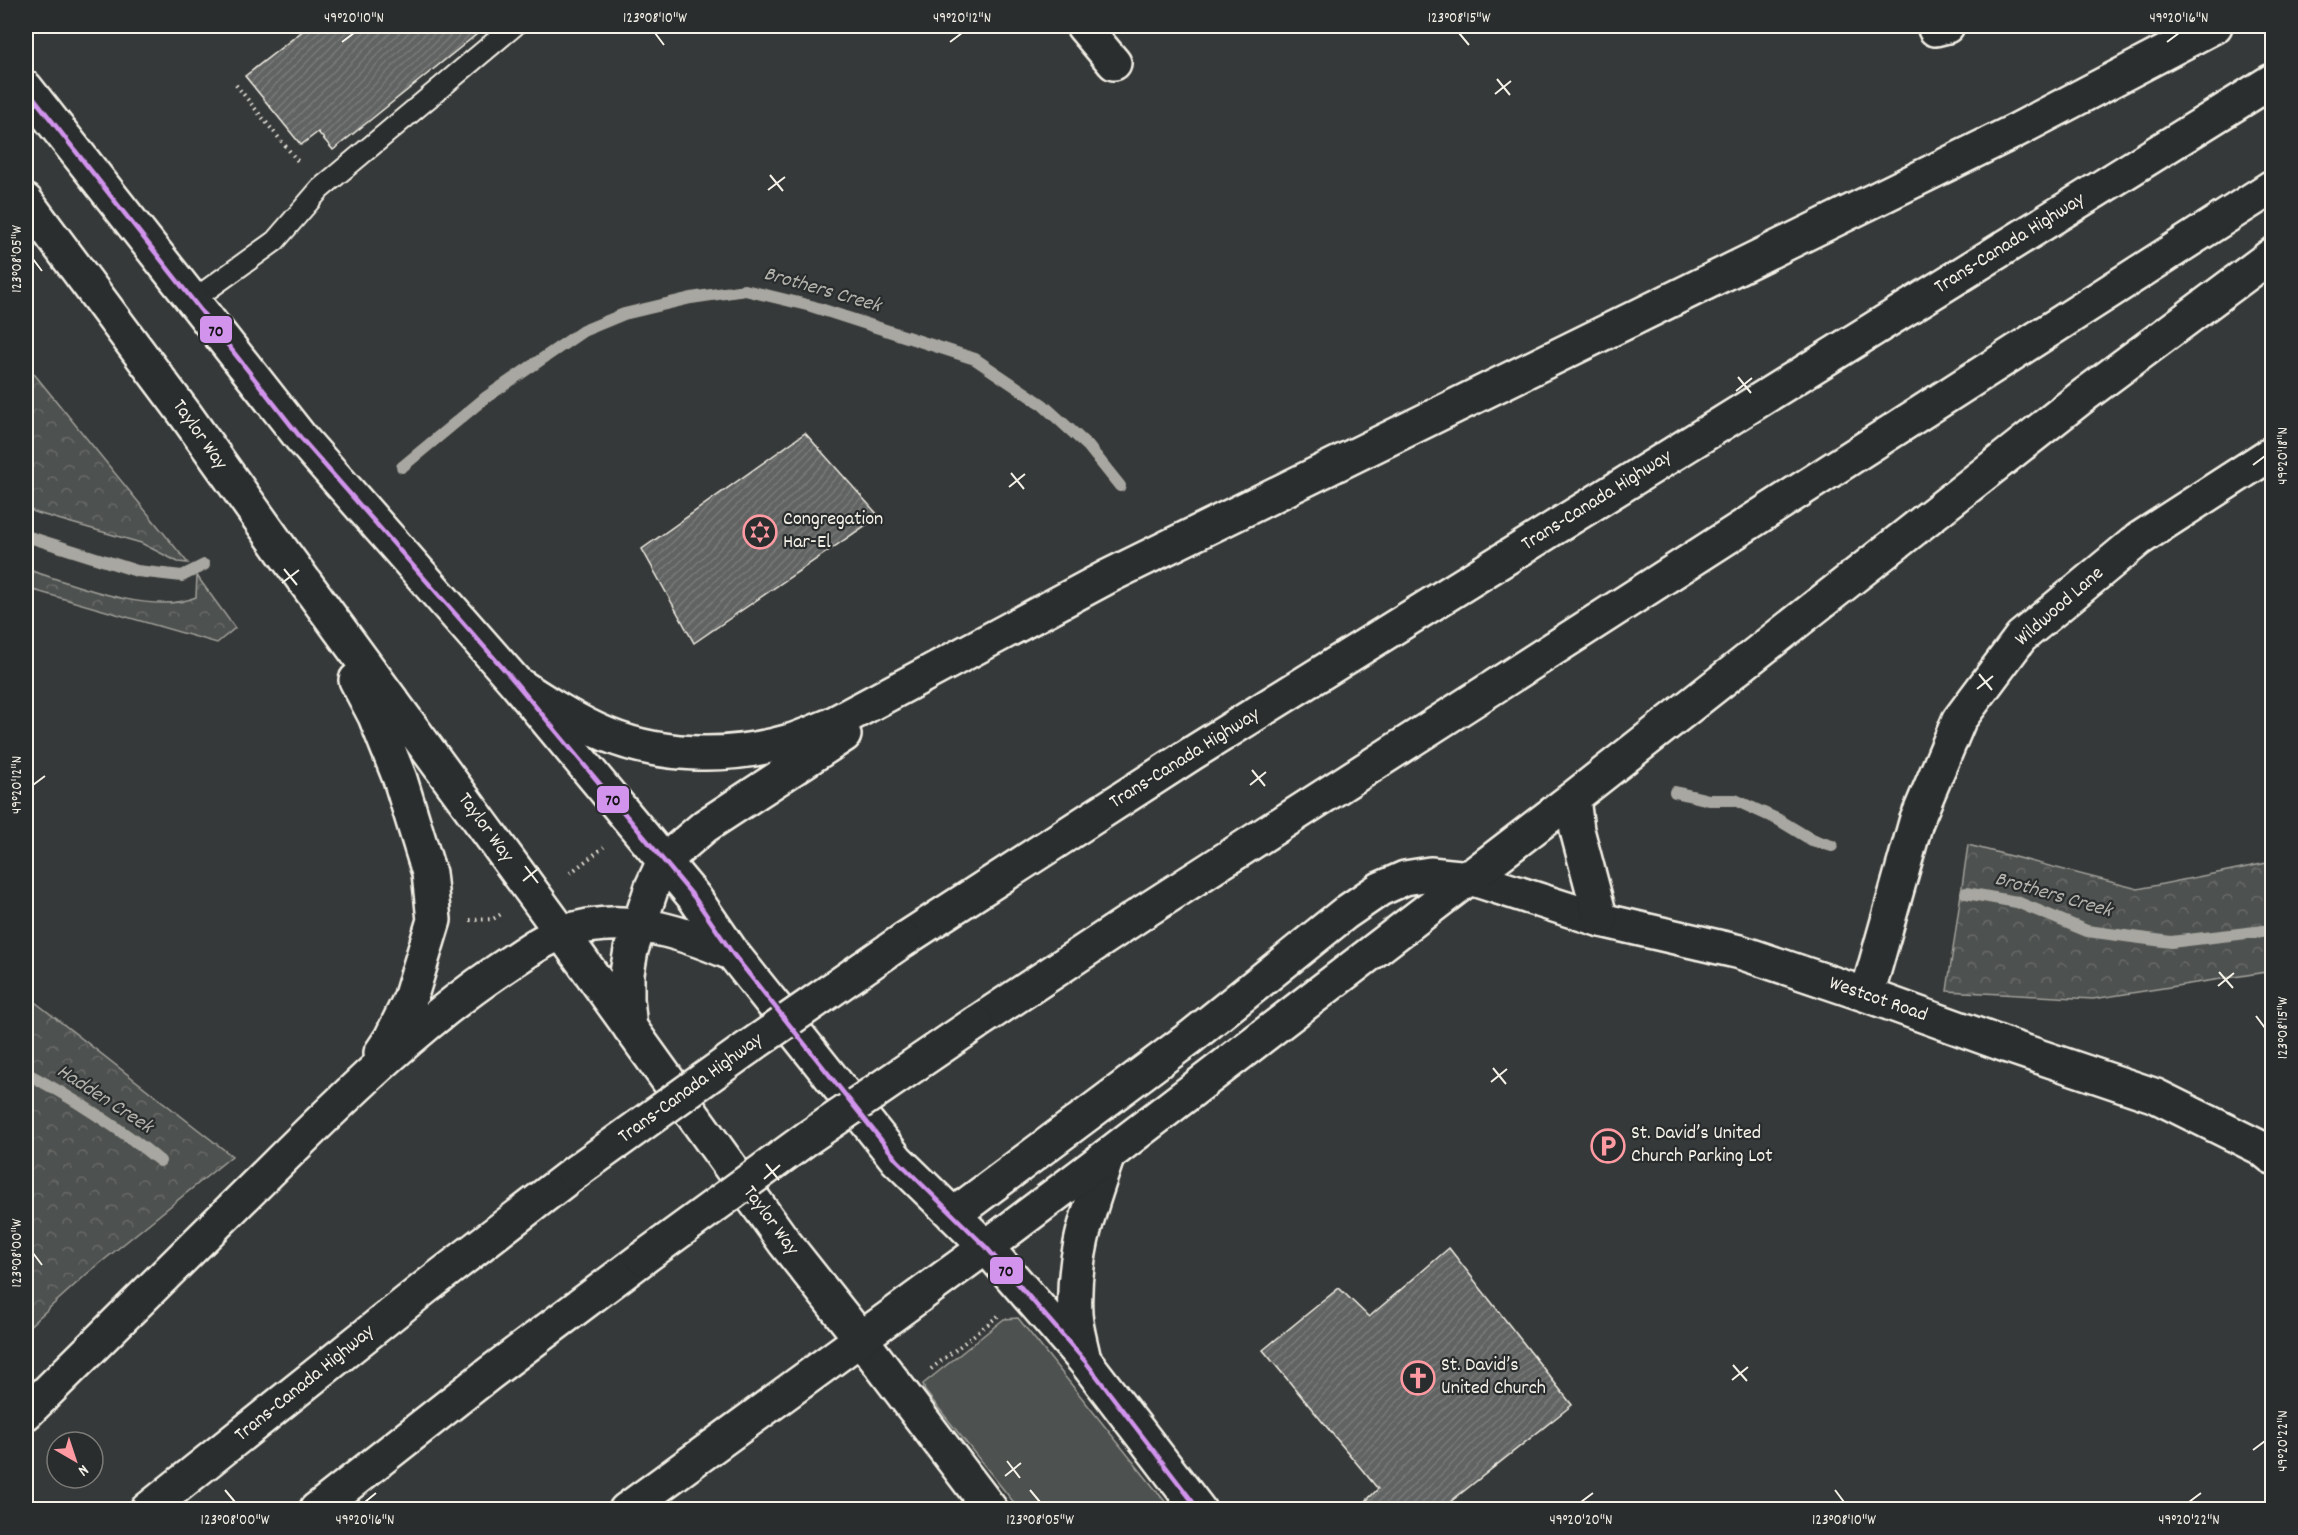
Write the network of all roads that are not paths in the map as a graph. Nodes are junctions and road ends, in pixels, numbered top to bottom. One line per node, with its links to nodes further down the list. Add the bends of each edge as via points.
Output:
1 (514, 26): 10 (lane, via 321,189 275,241)
2 (1083, 26): 4 (main road)
3 (2214, 26): 13 (main road, via 2015,131 1109,576)
4 (1114, 63)
5 (2272, 81): 32 (main road, Trans-Canada Highway, bridge, via 1191,754 905,939 574,1173)
6 (26, 88): 10 (main road)
7 (2272, 187): 33 (main road, bridge, via 976,1023 806,1139 643,1258)
8 (26, 201): 12 (main road, Taylor Way, via 98,294)
9 (2272, 255): 15 (main road, via 2074,403)
10 (193, 300): 14 (main road, via 301,438)
11 (2272, 453): 22 (main road, Wildwood Lane, via 2139,539 2021,637 1959,720 1916,822)
12 (300, 575): 20 (main road, Taylor Way); 24 (main road, via 375,716 400,779 429,873 434,920 410,999 391,1038)
13 (986, 643): 14 (main road, via 828,726 791,741 753,749 675,752 637,745 598,731); 16 (main road, via 705,826)
14 (516, 683): 16 (main road)
15 (1572, 798): 17 (main road); 18 (main road)
16 (664, 861): 19 (main road); 21 (main road)
17 (1470, 878): 18 (main road, Westcot Road); 25 (main road); 27 (main road, Westcot Road, via 1430,874 1405,878 1380,889)
18 (1601, 920): 22 (main road, Westcot Road, via 1740,952)
19 (639, 924): 20 (main road, via 610,923); 21 (main road, via 701,940); 23 (main road, via 627,973)
20 (562, 933): 23 (main road, Taylor Way); 24 (main road, via 543,941 465,994)
21 (732, 954): 27 (main road, via 897,1160)
22 (1867, 995): 26 (main road, Westcot Road, via 2156,1096)
23 (630, 1028): 29 (main road, Taylor Way, via 785,1243)
24 (359, 1084): 31 (main road)
25 (1108, 1155): 28 (main road); 30 (main road, via 1083,1229 1075,1267 1075,1316)
26 (2272, 1157)
27 (953, 1215): 28 (main road)
28 (986, 1247): 29 (main road); 30 (main road)
29 (861, 1339): 34 (main road); 35 (main road, Taylor Way)
30 (1085, 1361): 36 (main road)
31 (26, 1413)
32 (147, 1509)
33 (316, 1509)
34 (626, 1509)
35 (991, 1509)
36 (1199, 1509)

